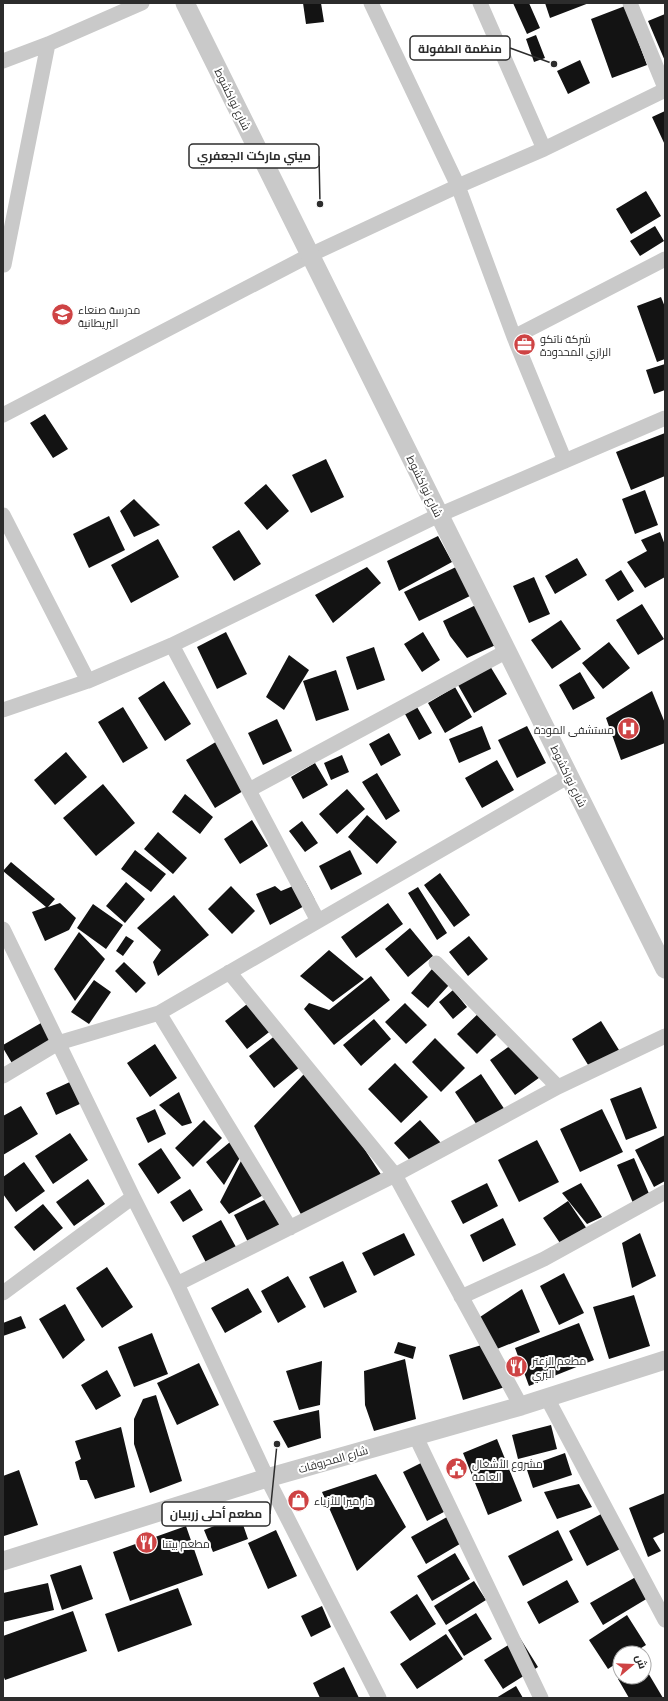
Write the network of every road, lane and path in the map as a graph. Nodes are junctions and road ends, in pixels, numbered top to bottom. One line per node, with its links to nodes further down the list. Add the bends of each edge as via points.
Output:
1 (142, 3): 6 (street)
2 (185, 3): 11 (street, شارع نواكشوط)
3 (371, 3): 10 (street)
4 (480, 3): 9 (street)
5 (630, 3): 8 (street)
6 (48, 44): 7 (street); 13 (street)
7 (3, 61)
8 (665, 89): 9 (street)
9 (544, 149): 10 (street)
10 (458, 186): 11 (street); 14 (street)
11 (310, 255): 15 (street); 19 (street, شارع نواكشوط)
12 (665, 259): 14 (street)
13 (4, 265)
14 (514, 337): 17 (street)
15 (3, 415)
16 (664, 420): 17 (street)
17 (565, 461): 19 (street)
18 (3, 515): 22 (street)
19 (439, 515): 20 (street); 21 (street, شارع نواكشوط)
20 (172, 645): 22 (street); 25 (street)
21 (507, 651): 24 (street, شارع نواكشوط); 25 (street)
22 (88, 681): 23 (street)
23 (3, 710)
24 (569, 776): 26 (street); 28 (street, شارع نواكشوط)
25 (249, 790): 26 (street)
26 (318, 921): 31 (street)
27 (3, 929): 34 (street)
28 (659, 943): 30 (street, شارع نواكشوط)
29 (436, 963): 36 (street)
30 (665, 969)
31 (230, 972): 32 (street); 37 (street)
32 (159, 1013): 34 (street); 40 (street)
33 (665, 1036): 36 (street)
34 (58, 1043): 35 (street); 39 (street)
35 (3, 1076)
36 (558, 1087): 37 (street)
37 (395, 1175): 40 (street); 43 (street)
38 (665, 1192): 43 (street, via 544,1259)
39 (133, 1197): 41 (street); 42 (street)
40 (290, 1228): 41 (street)
41 (177, 1284): 48 (street)
42 (3, 1293)
43 (461, 1297): 46 (street)
44 (665, 1360): 45 (street, شارع المحروقات)
45 (547, 1398): 46 (street, شارع المحروقات); 50 (street)
46 (521, 1406): 47 (street, شارع المحروقات)
47 (415, 1435): 48 (street, شارع المحروقات); 52 (street)
48 (268, 1478): 49 (street, شارع المحروقات); 51 (street)
49 (3, 1561)
50 (665, 1620)
51 (379, 1698)
52 (541, 1698)

